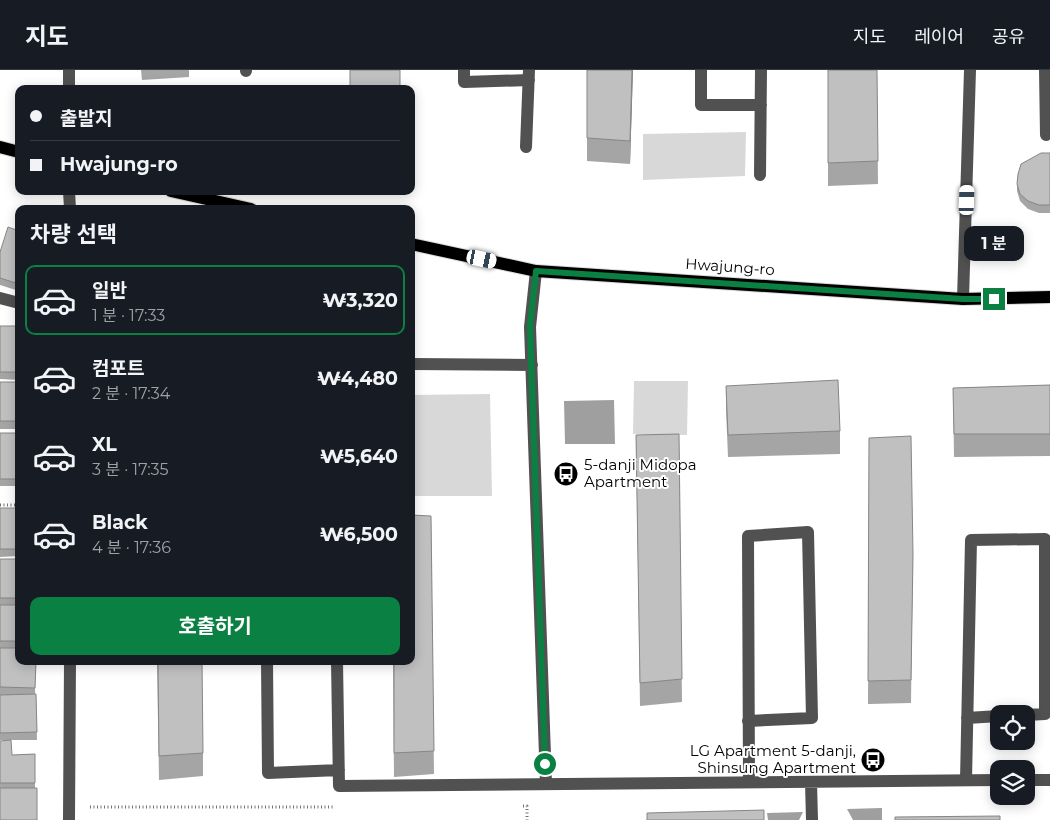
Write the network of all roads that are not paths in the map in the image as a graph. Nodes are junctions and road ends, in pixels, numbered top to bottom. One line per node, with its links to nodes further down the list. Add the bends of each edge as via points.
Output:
1 (69, 70): 8 (street)
2 (464, 70): 7 (street, via 464,82)
3 (701, 70): 9 (street, via 701,105)
4 (761, 70): 9 (street)
5 (970, 70): 21 (street)
6 (1045, 70): 10 (street)
7 (529, 75): 12 (street)
8 (69, 85)
9 (761, 105): 14 (street)
10 (1046, 135)
11 (0, 146): 13 (main road)
12 (526, 147)
13 (15, 151)
14 (760, 175)
15 (189, 195): 16 (main road)
16 (233, 205)
17 (415, 245): 18 (main road, Hwajung-ro)
18 (536, 271): 21 (main road, Hwajung-ro); 24 (street, via 530,327)
19 (1050, 297): 21 (main road, Hwajung-ro)
20 (0, 298): 22 (street)
21 (963, 299)
22 (15, 301)
23 (415, 364): 24 (street)
24 (532, 365): 39 (street)
25 (70, 665): 40 (street)
26 (267, 665): 32 (street, via 268,772)
27 (337, 665): 32 (street)
28 (1035, 715): 30 (street, via 1045,714 1045,539 971,540)
29 (990, 717): 30 (street)
30 (968, 718): 33 (street)
31 (748, 721): 31 (street, via 748,536 808,532 812,718); 37 (street)
32 (339, 770): 39 (street, via 339,786)
33 (966, 780): 34 (street); 38 (street)
34 (990, 780)
35 (1035, 780): 36 (street)
36 (1050, 780)
37 (749, 782): 38 (street); 39 (street)
38 (811, 782): 41 (street)
39 (546, 784)
40 (69, 820)
41 (812, 820)

